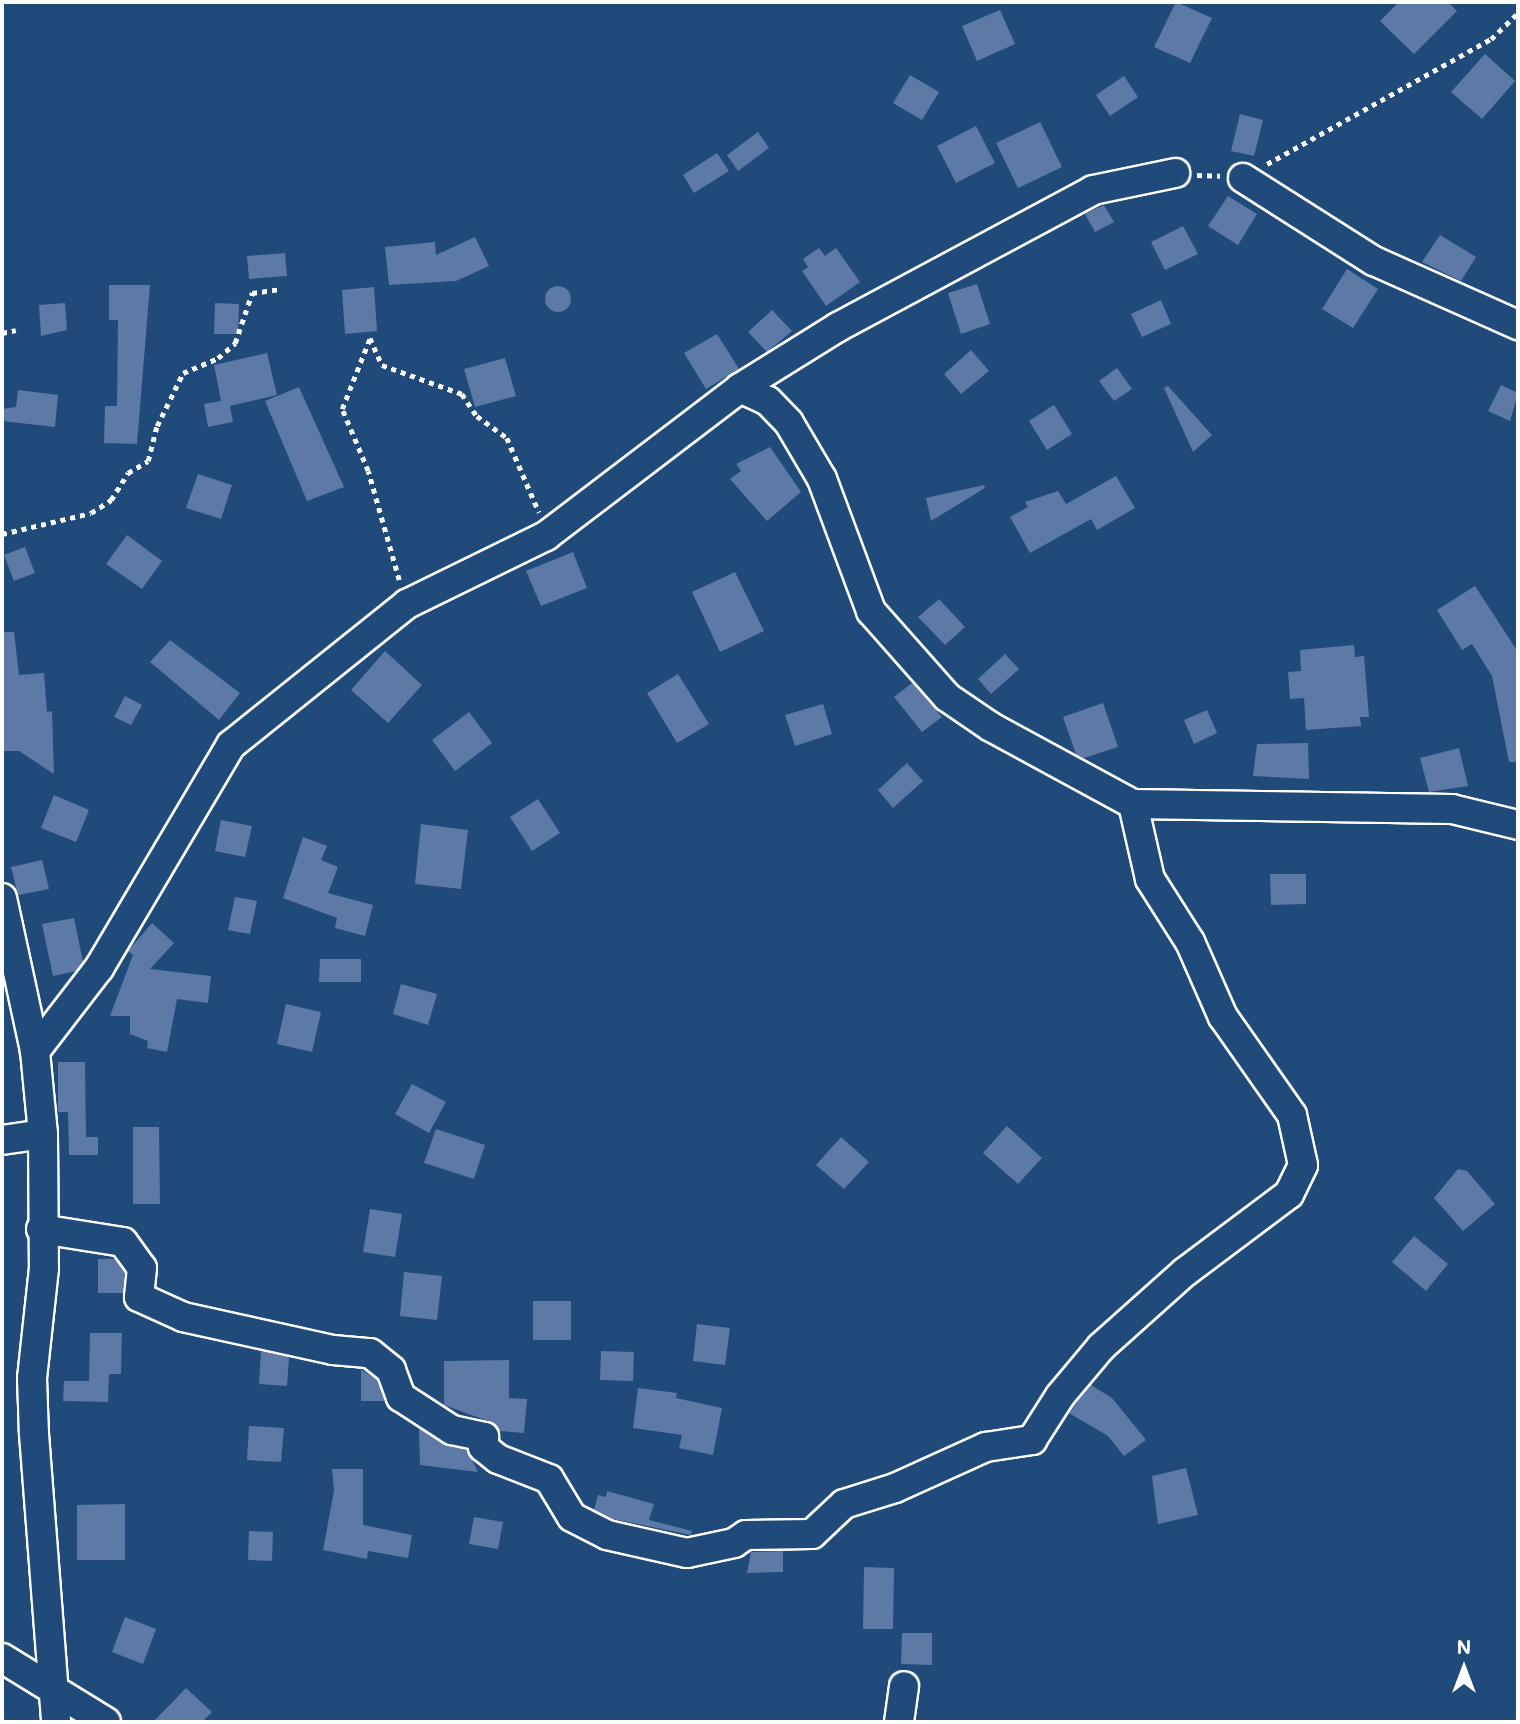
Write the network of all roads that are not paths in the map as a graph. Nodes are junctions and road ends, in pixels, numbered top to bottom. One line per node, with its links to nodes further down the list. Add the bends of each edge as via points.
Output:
1 (1175, 173): 4 (street, via 1093,190 838,327)
2 (1243, 178): 3 (street, via 1374,261)
3 (1518, 325)
4 (740, 388): 5 (street, via 768,401 789,423 821,478 870,611 947,697); 8 (street, via 546,536 407,604 231,745 99,968)
5 (1133, 804): 6 (street, via 1452,809); 11 (street, via 1150,879 1190,942 1223,1017 1292,1115 1303,1165 1289,1194 1185,1272 1101,1347 1059,1396 1032,1440 986,1447 895,1488 844,1504 812,1534 746,1535 734,1543 687,1553 607,1535 572,1517 549,1479 498,1459 483,1447 484,1437 452,1430 401,1397 391,1370 370,1353 333,1350 183,1317 139,1297 142,1268 123,1242)
6 (1518, 825)
7 (2, 898): 8 (street)
8 (35, 1052): 9 (street)
9 (43, 1134): 10 (street); 11 (street)
10 (2, 1140)
11 (41, 1229): 14 (street, via 34,1434)
12 (2, 1658): 14 (street)
13 (904, 1686): 17 (street)
14 (53, 1687): 15 (street); 16 (street)
15 (99, 1720)
16 (56, 1722)
17 (899, 1722)

